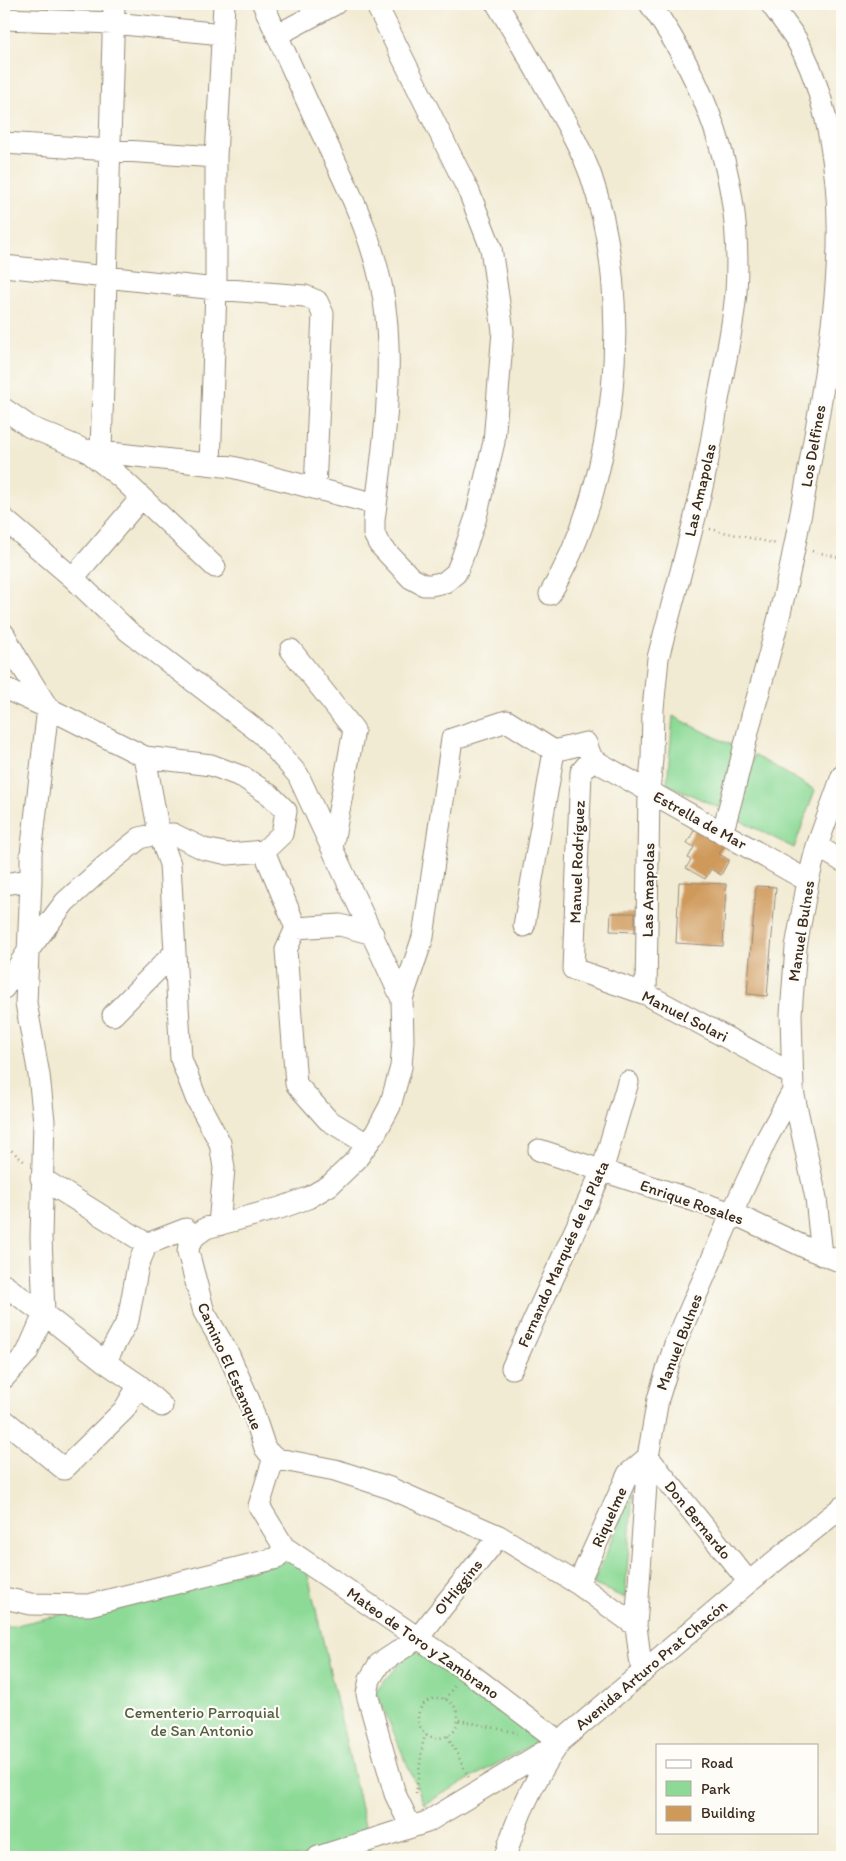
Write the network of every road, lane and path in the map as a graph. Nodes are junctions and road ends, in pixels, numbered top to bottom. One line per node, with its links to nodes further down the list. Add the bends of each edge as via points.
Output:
1 (224, 4): 10 (street)
2 (263, 4): 11 (street)
3 (335, 4): 11 (street)
4 (376, 4): 23 (street, via 469,192 491,248 503,331 494,442 476,517 456,573 446,582 431,585 411,578 376,540 373,527)
5 (497, 4): 30 (street, via 579,147 600,205 614,286 612,376 602,451 580,534)
6 (650, 4): 25 (street, Las Amapolas, via 681,50 709,111 730,185 736,238 733,317 704,479)
7 (771, 4): 26 (street, Los Delfines, via 796,40 812,73 832,154 838,212 832,324)
8 (114, 14): 9 (street); 10 (street); 13 (street)
9 (4, 20)
10 (222, 34): 14 (street)
11 (277, 35): 23 (street, via 356,204 377,270 389,349 386,430)
12 (4, 143): 13 (street)
13 (110, 149): 14 (street); 16 (street)
14 (216, 157): 17 (street)
15 (4, 266): 16 (street)
16 (106, 278): 17 (street); 19 (street)
17 (216, 289): 20 (street); 21 (street, via 305,296 320,306 323,314)
18 (4, 409): 19 (street, via 30,427)
19 (93, 451): 20 (street); 22 (street)
20 (210, 464): 21 (street, via 232,466)
21 (315, 488): 23 (street)
22 (141, 498): 28 (street); 29 (street)
23 (376, 504)
24 (4, 519): 29 (street)
25 (692, 525): 26 (path); 39 (street, Las Amapolas, via 658,658)
26 (794, 548): 27 (path); 41 (street, Los Delfines)
27 (842, 558)
28 (215, 567)
29 (73, 578): 43 (street, via 128,631 263,735 298,775)
30 (550, 594)
31 (4, 634): 34 (street)
32 (291, 650): 43 (street, via 354,730)
33 (4, 688): 34 (street)
34 (48, 708): 36 (street); 46 (street, via 35,810)
35 (554, 752): 37 (street, Estrella de Mar, via 586,743); 49 (street); 57 (street, via 508,721 452,739 423,937)
36 (145, 757): 40 (street); 44 (street, via 211,765 243,777 270,795 286,811 282,834)
37 (592, 759): 39 (street, Estrella de Mar); 54 (street, Manuel Rodríguez, via 581,772)
38 (842, 776): 42 (street, Manuel Bulnes)
39 (649, 792): 41 (street, Estrella de Mar); 56 (street, Las Amapolas)
40 (159, 833): 44 (street, via 173,834 204,849 228,854); 52 (street, via 140,838 65,902); 53 (street, via 170,864)
41 (722, 833): 47 (street, Estrella de Mar)
42 (817, 846): 45 (street); 47 (street, Manuel Bulnes)
43 (332, 848): 51 (street)
44 (264, 851): 50 (street)
45 (842, 861)
46 (31, 880): 48 (street); 52 (street)
47 (808, 881): 60 (street, Manuel Bulnes, via 792,980)
48 (4, 884)
49 (524, 926)
50 (296, 928): 51 (street, via 340,926); 62 (street, via 286,950 296,1084 328,1120)
51 (373, 934): 57 (street)
52 (27, 952): 55 (street); 65 (street, via 26,1003 44,1121)
53 (176, 952): 58 (street); 67 (street, via 181,1059 196,1098 220,1143 224,1168)
54 (573, 969): 56 (street, Manuel Solari)
55 (4, 988)
56 (646, 994): 60 (street, Manuel Solari, via 766,1058)
57 (402, 999): 62 (street, via 401,1067 390,1106)
58 (113, 1015)
59 (628, 1082): 64 (street, Fernando Marqués de la Plata)
60 (792, 1083): 66 (street, Manuel Bulnes); 70 (street, Manuel Bulnes, via 816,1198)
61 (4, 1144): 65 (path)
62 (367, 1144): 67 (street, via 356,1160 319,1192 280,1208)
63 (539, 1150): 64 (street, Enrique Rosales)
64 (602, 1171): 66 (street, Enrique Rosales); 75 (street, Fernando Marqués de la Plata)
65 (41, 1178): 69 (street); 73 (street)
66 (732, 1213): 70 (street, Enrique Rosales); 81 (street, Manuel Bulnes, via 665,1371)
67 (219, 1225): 68 (street, via 206,1228)
68 (195, 1236): 69 (street, via 186,1230); 80 (street, Camino El Estanque, via 188,1252 204,1312 249,1400 265,1448)
69 (146, 1244): 74 (street, via 138,1265 128,1320)
70 (822, 1254): 71 (street, Enrique Rosales)
71 (842, 1262)
72 (4, 1285): 73 (street)
73 (44, 1314): 74 (street); 76 (street, via 27,1353)
74 (105, 1362): 77 (street)
75 (512, 1368)
76 (4, 1378)
77 (140, 1386): 78 (street); 79 (street, via 124,1410 64,1469)
78 (162, 1406)
79 (4, 1420)
80 (274, 1456): 83 (street, via 390,1488); 84 (street, via 259,1506)
81 (648, 1457): 85 (street, Don Bernardo); 86 (street, Riquelme, via 628,1474); 88 (street, Manuel Bulnes)
82 (842, 1507): 85 (street, Avenida Arturo Prat Chacón)
83 (499, 1536): 86 (street); 89 (street, O'Higgins)
84 (284, 1547): 87 (street, via 277,1558 89,1605 31,1604); 89 (street, Mateo de Toro y Zambrano)
85 (749, 1582): 90 (street, Avenida Arturo Prat Chacón)
86 (578, 1584): 88 (street)
87 (4, 1598)
88 (636, 1626): 90 (street, Manuel Bulnes)
89 (417, 1639): 95 (street, Mateo de Toro y Zambrano, via 468,1672); 98 (street, O'Higgins, via 380,1664 370,1679 368,1694 395,1794)
90 (642, 1673): 95 (street, Avenida Arturo Prat Chacón)
91 (459, 1720): 92 (path, via 451,1702 432,1699 421,1707 419,1713 420,1726); 93 (path); 94 (path)
92 (426, 1734): 94 (path, via 435,1738); 97 (path)
93 (523, 1734)
94 (448, 1736): 96 (path)
95 (560, 1742): 96 (street); 100 (street, Avenida Arturo Prat Chacón, via 524,1804)
96 (477, 1792): 98 (street, via 427,1822)
97 (415, 1799)
98 (411, 1827): 99 (street)
99 (318, 1857)
100 (505, 1857)

